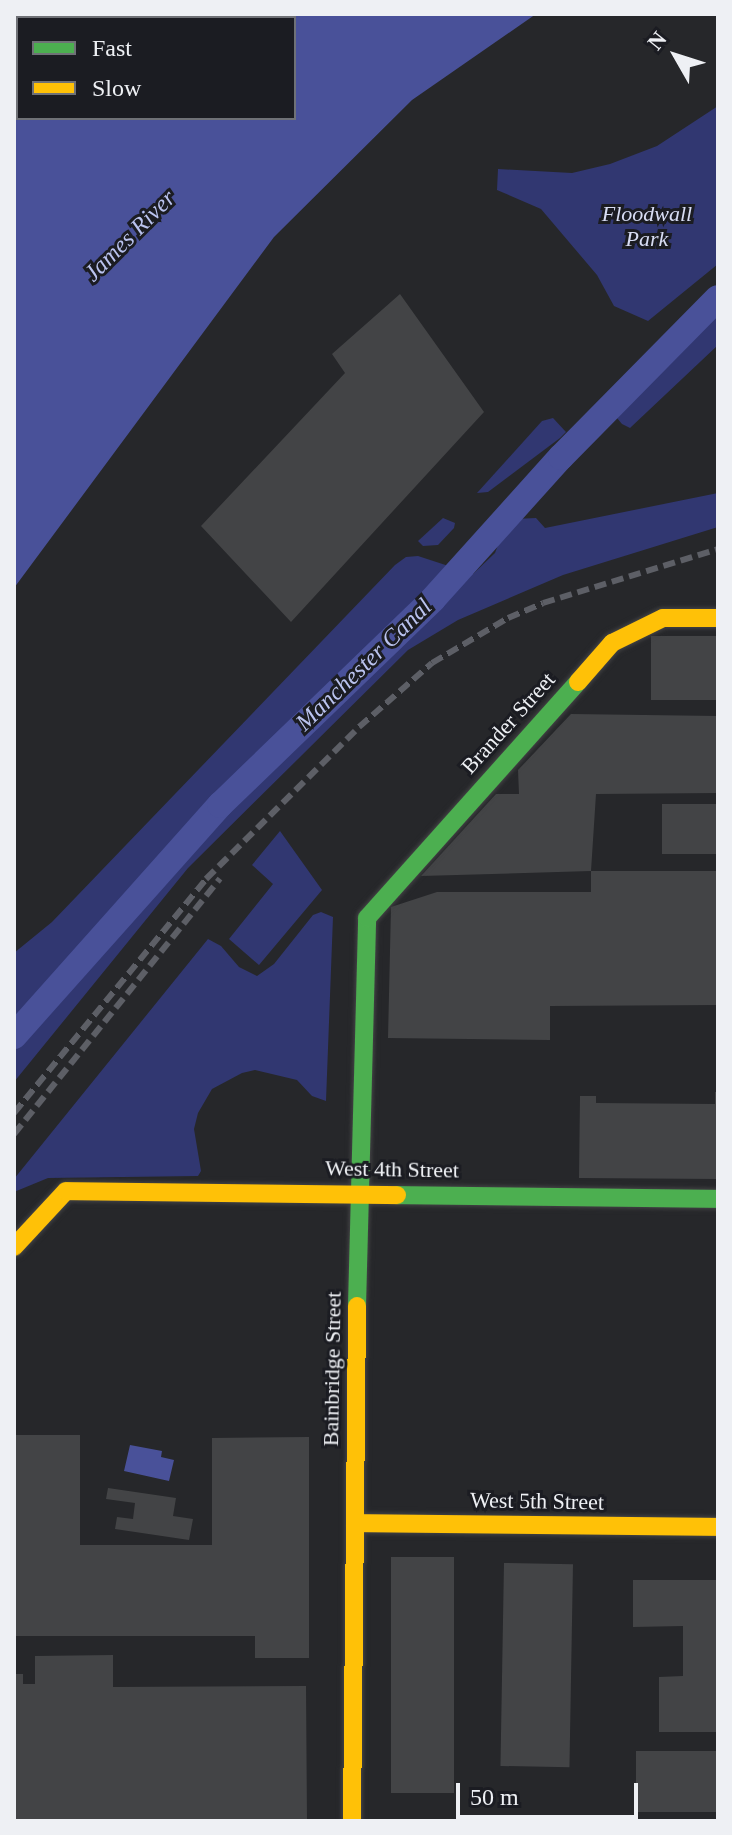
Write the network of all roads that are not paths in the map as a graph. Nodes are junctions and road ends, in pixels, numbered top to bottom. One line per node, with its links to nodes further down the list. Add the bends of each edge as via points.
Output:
1 (718, 618): 2 (street, Brander Street, via 663,618 612,643)
2 (367, 918): 3 (street, Bainbridge Street)
3 (358, 1193): 4 (street, West 4th Street); 5 (street, West 4th Street, via 66,1191); 6 (street, Bainbridge Street)
4 (718, 1199)
5 (14, 1247)
6 (355, 1523): 7 (street, West 5th Street); 8 (street, Bainbridge Street)
7 (718, 1527)
8 (352, 1821)

